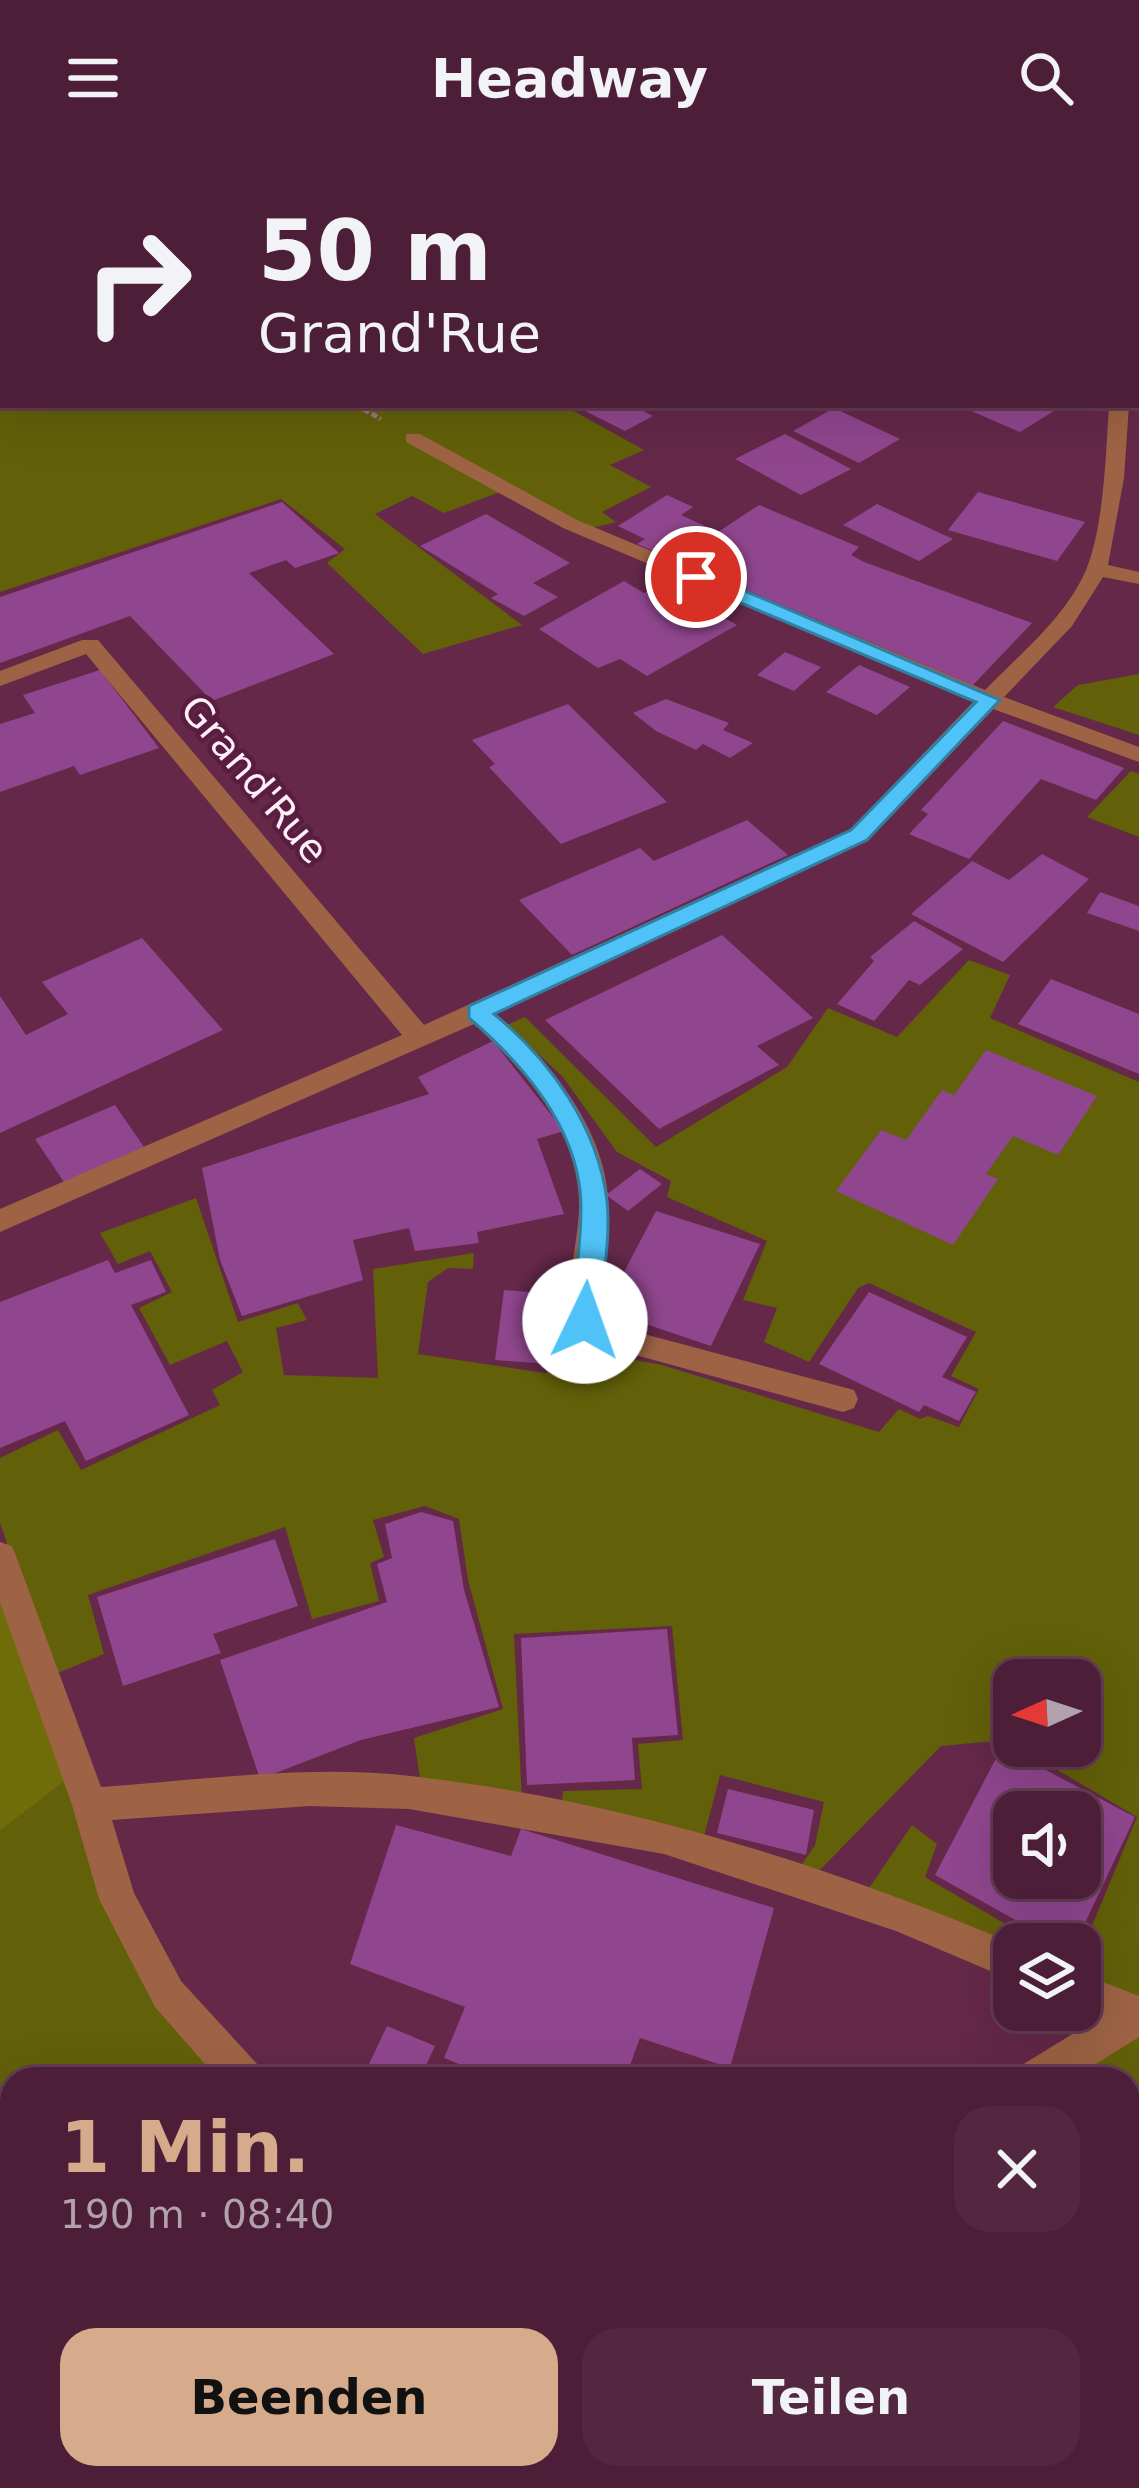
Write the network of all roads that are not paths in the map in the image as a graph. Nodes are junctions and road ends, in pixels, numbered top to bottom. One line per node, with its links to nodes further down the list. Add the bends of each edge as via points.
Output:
1 (1119, 408): 3 (street)
2 (413, 438): 7 (street, via 570,524)
3 (1127, 478): 4 (street)
4 (1097, 569): 5 (street); 7 (street, via 1064,621)
5 (1139, 578)
6 (0, 679): 10 (street, Grand'Rue, via 90,645)
7 (990, 700): 8 (street); 9 (street, via 859,835)
8 (1139, 755)
9 (477, 1012): 10 (street); 12 (street, via 510,1040 585,1149 594,1205 583,1307 592,1332)
10 (420, 1038): 11 (street)
11 (0, 1221)
12 (843, 1400)
13 (0, 1556): 14 (street)
14 (90, 1805): 15 (street, via 309,1790 409,1792 664,1837 900,1914); 18 (street, via 117,1899 168,1994)
15 (993, 1955)
16 (1101, 2001): 17 (street)
17 (1138, 2016): 19 (street)
18 (233, 2067)
19 (1055, 2067)

